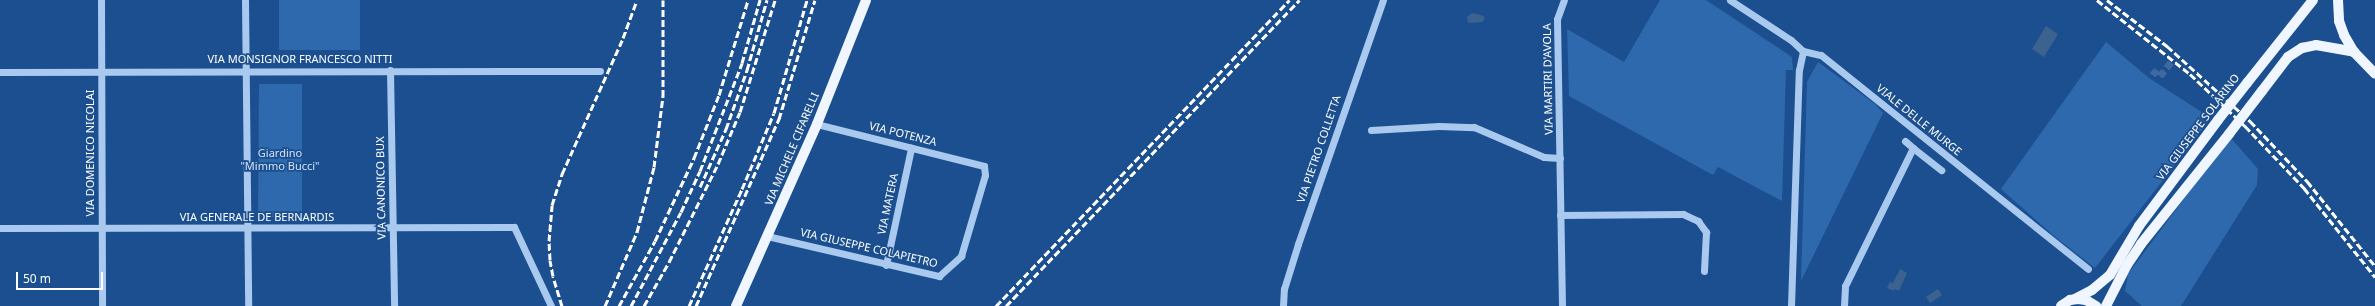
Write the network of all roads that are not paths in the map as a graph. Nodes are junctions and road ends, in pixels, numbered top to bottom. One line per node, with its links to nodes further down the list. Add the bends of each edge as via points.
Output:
1 (101, 0): 12 (street, VIA DOMENICO NICOLAI)
2 (246, 0): 13 (street)
3 (866, 0): 17 (main road, VIA MICHELE CIFARELLI)
4 (1383, 0): 40 (street, VIA PIETRO COLLETTA, via 1298,244 1284,289)
5 (1564, 0): 22 (street, VIA MARTIRI D'AVOLA, via 1557,19)
6 (1730, 0): 9 (street, VIALE DELLE MURGE, via 1792,40)
7 (2313, 0): 34 (main road, VIA GIUSEPPE SOLARINO, bridge, via 2204,138 2139,226 2110,274 2092,290)
8 (2338, 0): 10 (main road, via 2339,21)
9 (1803, 51): 32 (street, VIALE DELLE MURGE, via 1821,55); 42 (street, via 1799,70)
10 (2354, 52): 16 (main road); 46 (main road, bridge, via 2316,45 2302,48 2288,57 2141,244)
11 (390, 70): 13 (street, VIA MONSIGNOR FRANCESCO NITTI); 14 (street, VIA MONSIGNOR FRANCESCO NITTI); 29 (street, VIA CANONICO BUX)
12 (101, 71): 13 (street, VIA MONSIGNOR FRANCESCO NITTI); 15 (street, VIA MONSIGNOR FRANCESCO NITTI); 27 (street, VIA DOMENICO NICOLAI)
13 (246, 71): 28 (street)
14 (600, 71)
15 (0, 72)
16 (2375, 74)
17 (817, 124): 20 (street, VIA POTENZA); 30 (main road, VIA MICHELE CIFARELLI)
18 (1371, 130): 22 (street, via 1439,126 1474,127 1544,157)
19 (1905, 142): 21 (street)
20 (911, 148): 23 (street, VIA POTENZA); 31 (street, VIA MATERA)
21 (1913, 148): 24 (street); 43 (street, via 1846,286)
22 (1560, 158): 25 (street, VIA MARTIRI D'AVOLA)
23 (984, 166): 31 (street, VIA GIUSEPPE COLAPIETRO, via 983,181 961,256 939,276)
24 (1941, 170)
25 (1560, 215): 33 (street, via 1683,214 1698,221 1706,232); 41 (street, VIA MARTIRI D'AVOLA)
26 (0, 228): 27 (street, VIA GENERALE DE BERNARDIS)
27 (102, 228): 28 (street, VIA GENERALE DE BERNARDIS); 35 (street, VIA DOMENICO NICOLAI)
28 (247, 228): 29 (street, VIA GENERALE DE BERNARDIS); 36 (street)
29 (393, 228): 37 (street, VIA CANONICO BUX); 38 (street, VIA GENERALE DE BERNARDIS, via 514,228)
30 (767, 236): 31 (street, VIA GIUSEPPE COLAPIETRO); 39 (main road, VIA MICHELE CIFARELLI)
31 (886, 265)
32 (2088, 269)
33 (1704, 271)
34 (2075, 299): 44 (main road, VIA GIUSEPPE SOLARINO); 45 (main road, via 2086,300)
35 (102, 306)
36 (248, 306)
37 (394, 306)
38 (551, 306)
39 (736, 306)
40 (1283, 306)
41 (1562, 306)
42 (1791, 306)
43 (1844, 306)
44 (2061, 306)
45 (2096, 306)
46 (2106, 306)

